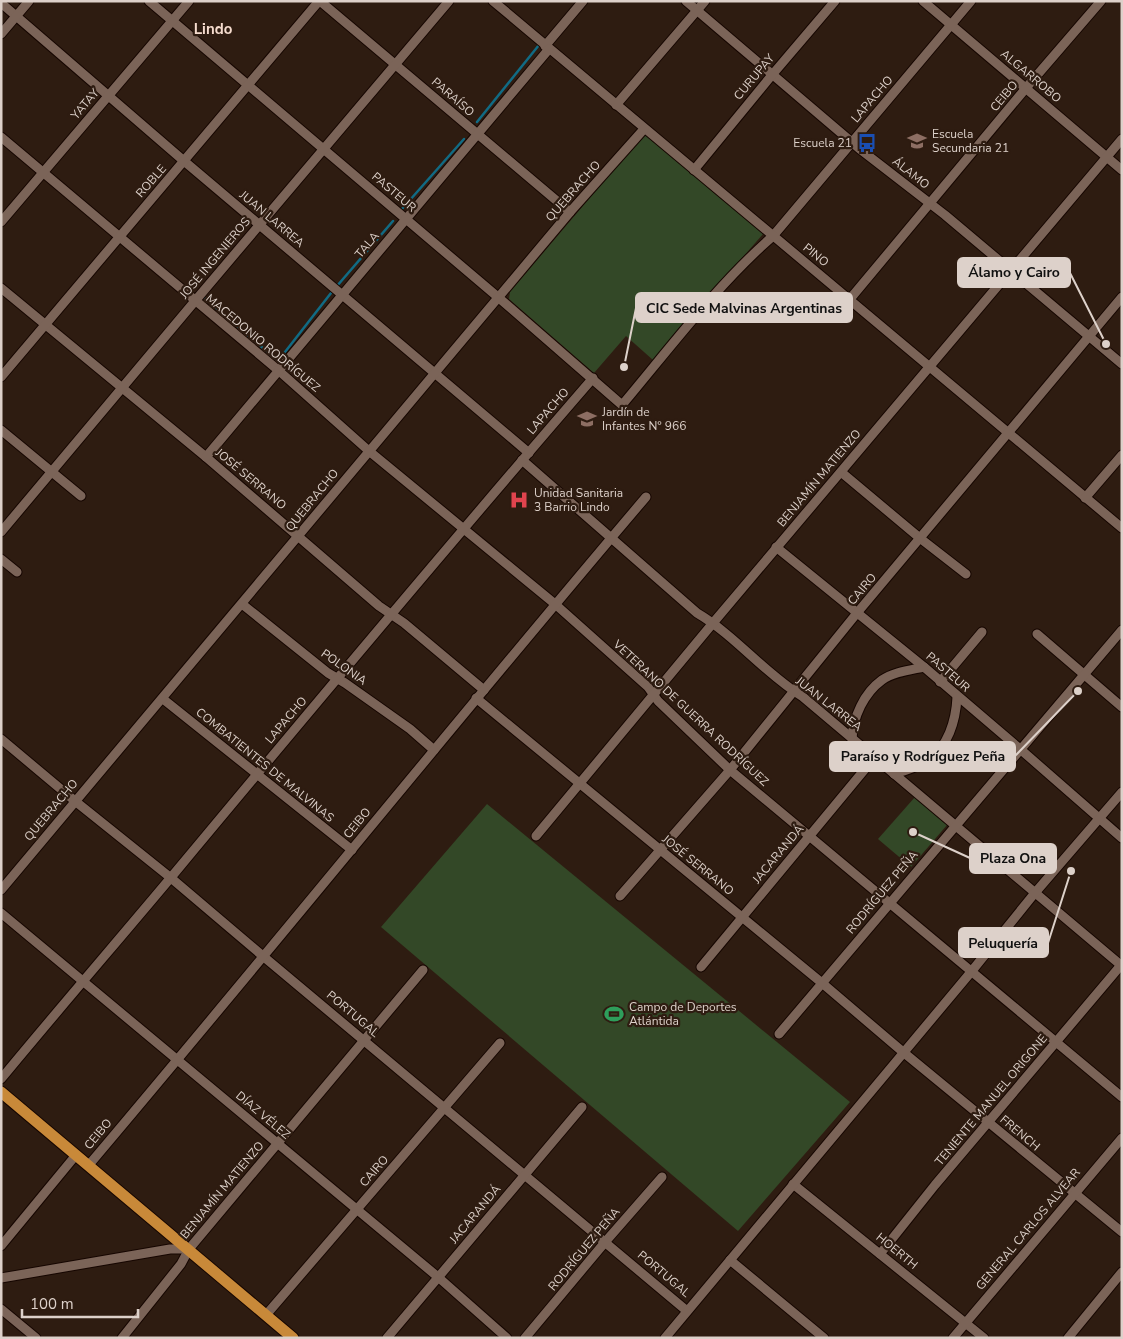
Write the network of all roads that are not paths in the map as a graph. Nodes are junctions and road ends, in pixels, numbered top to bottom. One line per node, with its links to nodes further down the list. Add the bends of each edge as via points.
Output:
1 (28, 1): 16 (street)
2 (149, 1): 17 (street, PASTEUR)
3 (189, 1): 17 (street, YATAY)
4 (320, 1): 21 (street, PARAÍSO); 23 (street, ROBLE)
5 (449, 1): 21 (street, JOSÉ INGENIEROS)
6 (493, 1): 20 (street, PINO)
7 (583, 1): 20 (street, TALA)
8 (686, 1): 15 (street, ÁLAMO)
9 (705, 1): 15 (street)
10 (835, 1): 22 (street, CURUPAY)
11 (923, 1): 18 (street, ALGARROBO)
12 (971, 1): 18 (street, LAPACHO)
13 (1101, 1): 24 (street, CEIBO)
14 (1, 3): 16 (street, JUAN LARREA)
15 (697, 10): 22 (street, ÁLAMO); 26 (street)
16 (16, 16): 19 (street); 25 (street, JUAN LARREA)
17 (172, 21): 23 (street, PASTEUR); 25 (street, YATAY)
18 (952, 25): 24 (street, ALGARROBO); 31 (street, LAPACHO)
19 (1, 34)
20 (547, 47): 26 (street, PINO); 28 (street, TALA)
21 (396, 64): 28 (street, PARAÍSO); 32 (street, JOSÉ INGENIEROS)
22 (772, 75): 31 (street, ÁLAMO); 35 (street, CURUPAY)
23 (247, 85): 32 (street, PASTEUR); 34 (street, ROBLE)
24 (1026, 88): 33 (street, ALGARROBO); 38 (street, CEIBO)
25 (108, 96): 34 (street, JUAN LARREA); 37 (street, YATAY)
26 (616, 105): 27 (street, PINO)
27 (644, 129): 35 (street, PINO); 39 (street, QUEBRACHO)
28 (477, 134): 39 (street, PARAÍSO); 40 (street, TALA)
29 (1, 137): 37 (street, MACEDONIO RODRÍGUEZ)
30 (1122, 138): 33 (street, BENJAMÍN MATIENZO)
31 (852, 142): 38 (street, ÁLAMO); 43 (street, LAPACHO)
32 (324, 149): 40 (street, PASTEUR); 42 (street, JOSÉ INGENIEROS)
33 (1106, 157): 36 (street, ALGARROBO); 45 (street, BENJAMÍN MATIENZO)
34 (184, 161): 42 (street, JUAN LARREA); 44 (street, ROBLE)
35 (694, 170): 43 (street, PINO)
36 (1122, 170)
37 (44, 173): 41 (street, YATAY); 44 (street, MACEDONIO RODRÍGUEZ)
38 (930, 204): 45 (street, ÁLAMO); 50 (street, CEIBO)
39 (570, 212): 49 (street, QUEBRACHO)
40 (406, 218): 47 (street, TALA); 49 (street, PASTEUR)
41 (1, 222)
42 (259, 225): 47 (street, JUAN LARREA); 51 (street, JOSÉ INGENIEROS)
43 (773, 236): 50 (street, PINO); 61 (street, LAPACHO, via 730,278)
44 (119, 237): 51 (street, MACEDONIO RODRÍGUEZ); 52 (street, ROBLE)
45 (1012, 270): 53 (street, ÁLAMO); 55 (street, BENJAMÍN MATIENZO)
46 (1, 288): 52 (street, JOSÉ SERRANO)
47 (342, 294): 56 (street, TALA); 57 (street, JUAN LARREA)
48 (1122, 297): 53 (street, CAIRO)
49 (499, 298): 57 (street, QUEBRACHO); 59 (street, PASTEUR)
50 (850, 299): 55 (street, PINO)
51 (194, 301): 56 (street, MACEDONIO RODRÍGUEZ); 60 (street, JOSÉ INGENIEROS)
52 (45, 325): 58 (street, ROBLE); 60 (street, JOSÉ SERRANO)
53 (1089, 336): 54 (street, ÁLAMO); 63 (street, CAIRO)
54 (1122, 364)
55 (930, 367): 63 (street, PINO); 69 (street, BENJAMÍN MATIENZO)
56 (278, 370): 64 (street, MACEDONIO RODRÍGUEZ); 67 (street, TALA)
57 (435, 373): 64 (street, QUEBRACHO); 65 (street, JUAN LARREA)
58 (1, 377)
59 (593, 378): 61 (street, PASTEUR); 65 (street, LAPACHO)
60 (123, 388): 67 (street, JOSÉ SERRANO); 70 (street, JOSÉ INGENIEROS)
61 (622, 404)
62 (1, 430): 70 (street)
63 (1009, 433): 73 (street, PINO); 79 (street, CAIRO)
64 (369, 450): 75 (street, MACEDONIO RODRÍGUEZ); 77 (street, QUEBRACHO)
65 (529, 452): 68 (street, LAPACHO)
66 (1122, 454): 73 (street)
67 (206, 456): 77 (street, JOSÉ SERRANO)
68 (522, 460): 75 (street, LAPACHO); 78 (street, JUAN LARREA)
69 (841, 472): 79 (street); 80 (street, BENJAMÍN MATIENZO)
70 (52, 473): 71 (street); 76 (street, JOSÉ INGENIEROS)
71 (82, 496)
72 (646, 497): 78 (street, CEIBO)
73 (1085, 498): 74 (street, PINO)
74 (1122, 528)
75 (463, 530): 85 (street, VETERANO DE GUERRA RODRÍGUEZ); 87 (street, LAPACHO)
76 (1, 532)
77 (299, 536): 84 (street, QUEBRACHO); 87 (street, JOSÉ SERRANO)
78 (611, 539): 85 (street, CEIBO); 88 (street, JUAN LARREA)
79 (920, 539): 83 (street); 86 (street, CAIRO)
80 (776, 547): 86 (street, PASTEUR); 88 (street, BENJAMÍN MATIENZO)
81 (1, 559): 82 (street)
82 (17, 572)
83 (966, 574)
84 (242, 604): 94 (street, POLONIA); 101 (street, QUEBRACHO)
85 (555, 604): 96 (street, CEIBO); 98 (street, VETERANO DE GUERRA RODRÍGUEZ)
86 (858, 613): 92 (street, PASTEUR); 97 (street, CAIRO)
87 (391, 614): 94 (street, LAPACHO); 96 (street, JOSÉ SERRANO)
88 (712, 623): 97 (street, JUAN LARREA); 98 (street, BENJAMÍN MATIENZO)
89 (1122, 630): 93 (street, RODRÍGUEZ PEÑA)
90 (982, 632): 95 (street)
91 (1037, 634): 93 (street)
92 (924, 667): 95 (street, PASTEUR); 104 (street, via 882,680 857,713)
93 (1085, 675): 102 (street); 105 (street, RODRÍGUEZ PEÑA)
94 (337, 679): 106 (street, POLONIA, via 410,729); 110 (street, LAPACHO)
95 (940, 682): 99 (street, PASTEUR)
96 (484, 690): 100 (street, CEIBO)
97 (794, 692): 104 (street, JUAN LARREA); 108 (street, CAIRO)
98 (654, 695): 108 (street, VETERANO DE GUERRA RODRÍGUEZ); 111 (street, BENJAMÍN MATIENZO)
99 (958, 697): 105 (street, PASTEUR); 109 (street, via 952,726 939,750 928,760)
100 (476, 698): 106 (street, CEIBO); 111 (street, JOSÉ SERRANO)
101 (163, 699): 110 (street, COMBATIENTES DE MALVINAS); 113 (street, QUEBRACHO)
102 (1122, 707)
103 (1, 739): 113 (street, PORTUGAL)
104 (852, 739): 107 (street, JUAN LARREA)
105 (1020, 749): 114 (street, PASTEUR); 115 (street, RODRÍGUEZ PEÑA)
106 (434, 750): 119 (street, CEIBO)
107 (874, 757): 109 (street, JUAN LARREA); 116 (street, JACARANDÁ)
108 (730, 770): 116 (street, VETERANO DE GUERRA RODRÍGUEZ); 120 (street, CAIRO)
109 (894, 774): 115 (street, JUAN LARREA)
110 (256, 775): 119 (street, COMBATIENTES DE MALVINAS); 121 (street, LAPACHO)
111 (580, 783): 117 (street, BENJAMÍN MATIENZO); 120 (street, JOSÉ SERRANO)
112 (1122, 792): 114 (street)
113 (75, 801): 121 (street, PORTUGAL); 122 (street, QUEBRACHO)
114 (1099, 819): 118 (street, PASTEUR); 123 (street)
115 (954, 826): 123 (street, JUAN LARREA); 125 (street, RODRÍGUEZ PEÑA)
116 (810, 835): 125 (street, VETERANO DE GUERRA RODRÍGUEZ); 127 (street, JACARANDÁ)
117 (536, 836)
118 (1122, 838)
119 (352, 850): 128 (street, CEIBO)
120 (660, 850): 124 (street, CAIRO); 127 (street, JOSÉ SERRANO)
121 (171, 878): 128 (street, PORTUGAL); 133 (street, LAPACHO)
122 (1, 890)
123 (1034, 894): 129 (street, JUAN LARREA); 132 (street)
124 (620, 896)
125 (889, 903): 132 (street, VETERANO DE GUERRA RODRÍGUEZ); 134 (street, RODRÍGUEZ PEÑA)
126 (1, 914): 133 (street, DÍAZ VÉLEZ)
127 (742, 917): 130 (street, JACARANDÁ); 134 (street, JOSÉ SERRANO)
128 (264, 957): 136 (street, PORTUGAL); 140 (street, CEIBO)
129 (1121, 965): 138 (street, TENIENTE MANUEL ORIGONE)
130 (701, 967)
131 (423, 970): 136 (street, BENJAMÍN MATIENZO)
132 (971, 972): 138 (street, VETERANO DE GUERRA RODRÍGUEZ); 139 (street)
133 (83, 980): 140 (street, DÍAZ VÉLEZ); 141 (street, LAPACHO)
134 (822, 982): 135 (street, RODRÍGUEZ PEÑA); 139 (street, JOSÉ SERRANO)
135 (779, 1034)
136 (364, 1040): 144 (street, PORTUGAL); 148 (street, BENJAMÍN MATIENZO)
137 (500, 1042): 144 (street, CAIRO)
138 (1056, 1042): 143 (street, VETERANO DE GUERRA RODRÍGUEZ); 146 (street, TENIENTE MANUEL ORIGONE)
139 (903, 1052): 146 (street, FRENCH); 153 (street)
140 (178, 1060): 148 (street, DÍAZ VÉLEZ); 150 (street, CEIBO)
141 (1, 1079)
142 (1, 1092): 149 (main road)
143 (1122, 1097)
144 (445, 1107): 151 (street, PORTUGAL); 155 (street, CAIRO)
145 (582, 1107): 151 (street, JACARANDÁ)
146 (988, 1122): 154 (street, FRENCH); 160 (street, TENIENTE MANUEL ORIGONE)
147 (1122, 1138): 154 (street, GENERAL CARLOS ALVEAR)
148 (278, 1143): 155 (street, DÍAZ VÉLEZ); 159 (street, BENJAMÍN MATIENZO)
149 (76, 1155): 150 (main road); 158 (street)
150 (88, 1166): 159 (main road)
151 (525, 1174): 157 (street, PORTUGAL); 163 (street, JACARANDÁ)
152 (662, 1177): 157 (street, RODRÍGUEZ PEÑA)
153 (794, 1184): 160 (street, HOERTH); 161 (street)
154 (1074, 1193): 156 (street, FRENCH); 168 (street, GENERAL CARLOS ALVEAR)
155 (358, 1209): 163 (street, DÍAZ VÉLEZ); 167 (street, CAIRO)
156 (1122, 1232)
157 (606, 1241): 166 (street, PORTUGAL); 174 (street, RODRÍGUEZ PEÑA)
158 (1, 1246)
159 (189, 1249): 164 (street, via 170,1249); 167 (main road); 170 (street, BENJAMÍN MATIENZO, via 181,1264)
160 (880, 1254): 168 (street, HOERTH)
161 (730, 1260): 166 (street); 176 (street)
162 (1122, 1272): 179 (street)
163 (438, 1277): 172 (street, JACARANDÁ); 173 (street, DÍAZ VÉLEZ)
164 (1, 1278)
165 (1, 1309): 169 (street)
166 (687, 1311): 175 (street)
167 (266, 1315): 171 (main road)
168 (966, 1322): 177 (street, GENERAL CARLOS ALVEAR); 178 (street, HOERTH)
169 (36, 1338)
170 (122, 1338)
171 (293, 1338)
172 (387, 1338)
173 (507, 1338)
174 (525, 1338)
175 (665, 1338)
176 (824, 1338)
177 (953, 1338)
178 (984, 1338)
179 (1068, 1338)

